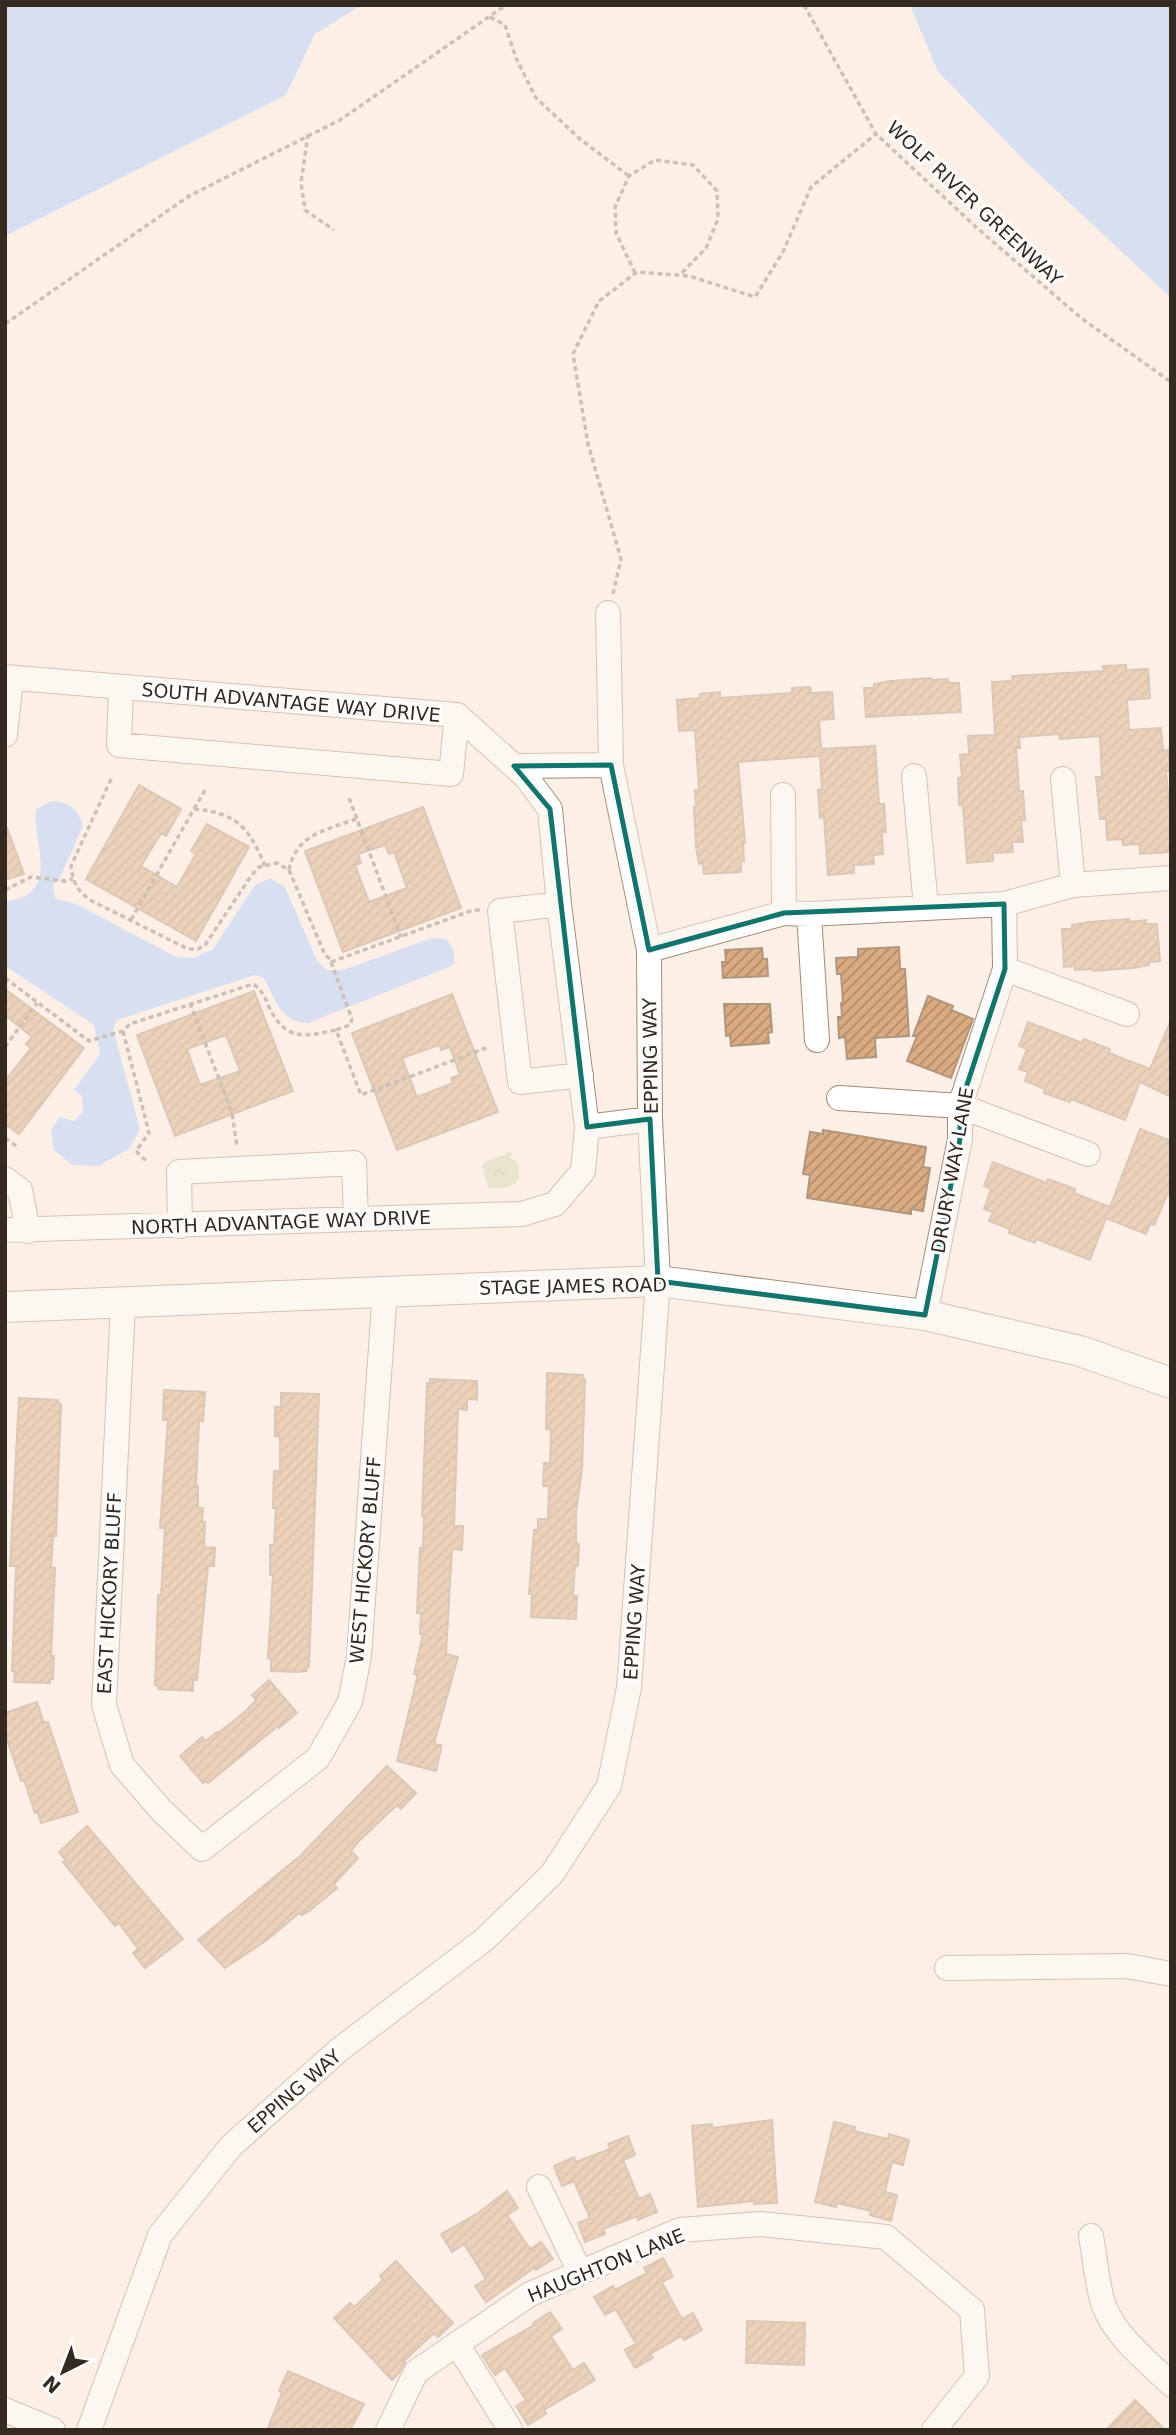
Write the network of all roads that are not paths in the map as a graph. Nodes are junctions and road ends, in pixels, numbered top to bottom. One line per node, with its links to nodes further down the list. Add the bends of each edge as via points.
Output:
1 (608, 613): 6 (street, EPPING WAY)
2 (8, 677): 3 (street, SOUTH ADVANTAGE WAY DRIVE); 5 (street)
3 (121, 688): 4 (street, SOUTH ADVANTAGE WAY DRIVE); 4 (street, via 119,745 451,774)
4 (457, 715): 7 (street, SOUTH ADVANTAGE WAY DRIVE)
5 (5, 735)
6 (611, 765): 7 (street); 18 (street, EPPING WAY)
7 (514, 766): 13 (street, SOUTH ADVANTAGE WAY DRIVE, via 550,809)
8 (914, 776): 15 (street)
9 (1063, 779): 12 (street)
10 (783, 795): 16 (street)
11 (1171, 878): 12 (street)
12 (1073, 885): 14 (street)
13 (559, 904): 22 (street, SOUTH ADVANTAGE WAY DRIVE); 22 (street, via 500,911 520,1082)
14 (1004, 904): 15 (street); 19 (street, DRURY WAY LANE)
15 (926, 907): 17 (street)
16 (784, 913): 17 (street); 18 (street)
17 (809, 914): 21 (street)
18 (649, 950): 25 (street, EPPING WAY)
19 (1005, 969): 20 (street); 24 (street, DRURY WAY LANE)
20 (1127, 1014)
21 (817, 1040)
22 (581, 1075): 26 (street, SOUTH ADVANTAGE WAY DRIVE)
23 (839, 1098): 24 (street)
24 (960, 1106): 27 (street); 37 (street, DRURY WAY LANE, via 960,1139)
25 (650, 1119): 26 (street); 33 (street, EPPING WAY)
26 (587, 1128): 29 (street, SOUTH ADVANTAGE WAY DRIVE, via 583,1171)
27 (1088, 1154)
28 (5, 1179): 32 (street, via 20,1190)
29 (555, 1203): 30 (street, NORTH ADVANTAGE WAY DRIVE, via 522,1214)
30 (356, 1219): 31 (street, NORTH ADVANTAGE WAY DRIVE); 31 (street, via 354,1163 179,1172)
31 (180, 1226): 32 (street, NORTH ADVANTAGE WAY DRIVE)
32 (17, 1231)
33 (659, 1281): 34 (main road, STAGE JAMES ROAD); 37 (main road, STAGE JAMES ROAD); 50 (street, EPPING WAY, via 629,1688 609,1786 552,1874 485,1939 339,2050 231,2146 160,2235)
34 (385, 1291): 35 (main road, STAGE JAMES ROAD); 39 (street, WEST HICKORY BLUFF, via 359,1656 350,1702 318,1758)
35 (123, 1303): 36 (main road, STAGE JAMES ROAD); 39 (street, EAST HICKORY BLUFF, via 104,1705 122,1765)
36 (5, 1307)
37 (925, 1315): 38 (main road, STAGE JAMES ROAD, via 1080,1351)
38 (1171, 1383)
39 (202, 1849)
40 (947, 1968): 41 (street, via 1126,1966)
41 (1171, 1974)
42 (539, 2187): 44 (street)
43 (1091, 2236): 46 (street, via 1104,2305 1116,2327)
44 (580, 2273): 45 (street, HAUGHTON LANE, via 530,2294); 52 (street, HAUGHTON LANE, via 680,2230 761,2224 886,2237 972,2310 977,2376)
45 (457, 2344): 48 (street); 51 (street, HAUGHTON LANE, via 416,2372)
46 (1171, 2384)
47 (5, 2410): 49 (street)
48 (510, 2429)
49 (53, 2430)
50 (89, 2430)
51 (388, 2430)
52 (934, 2430)

